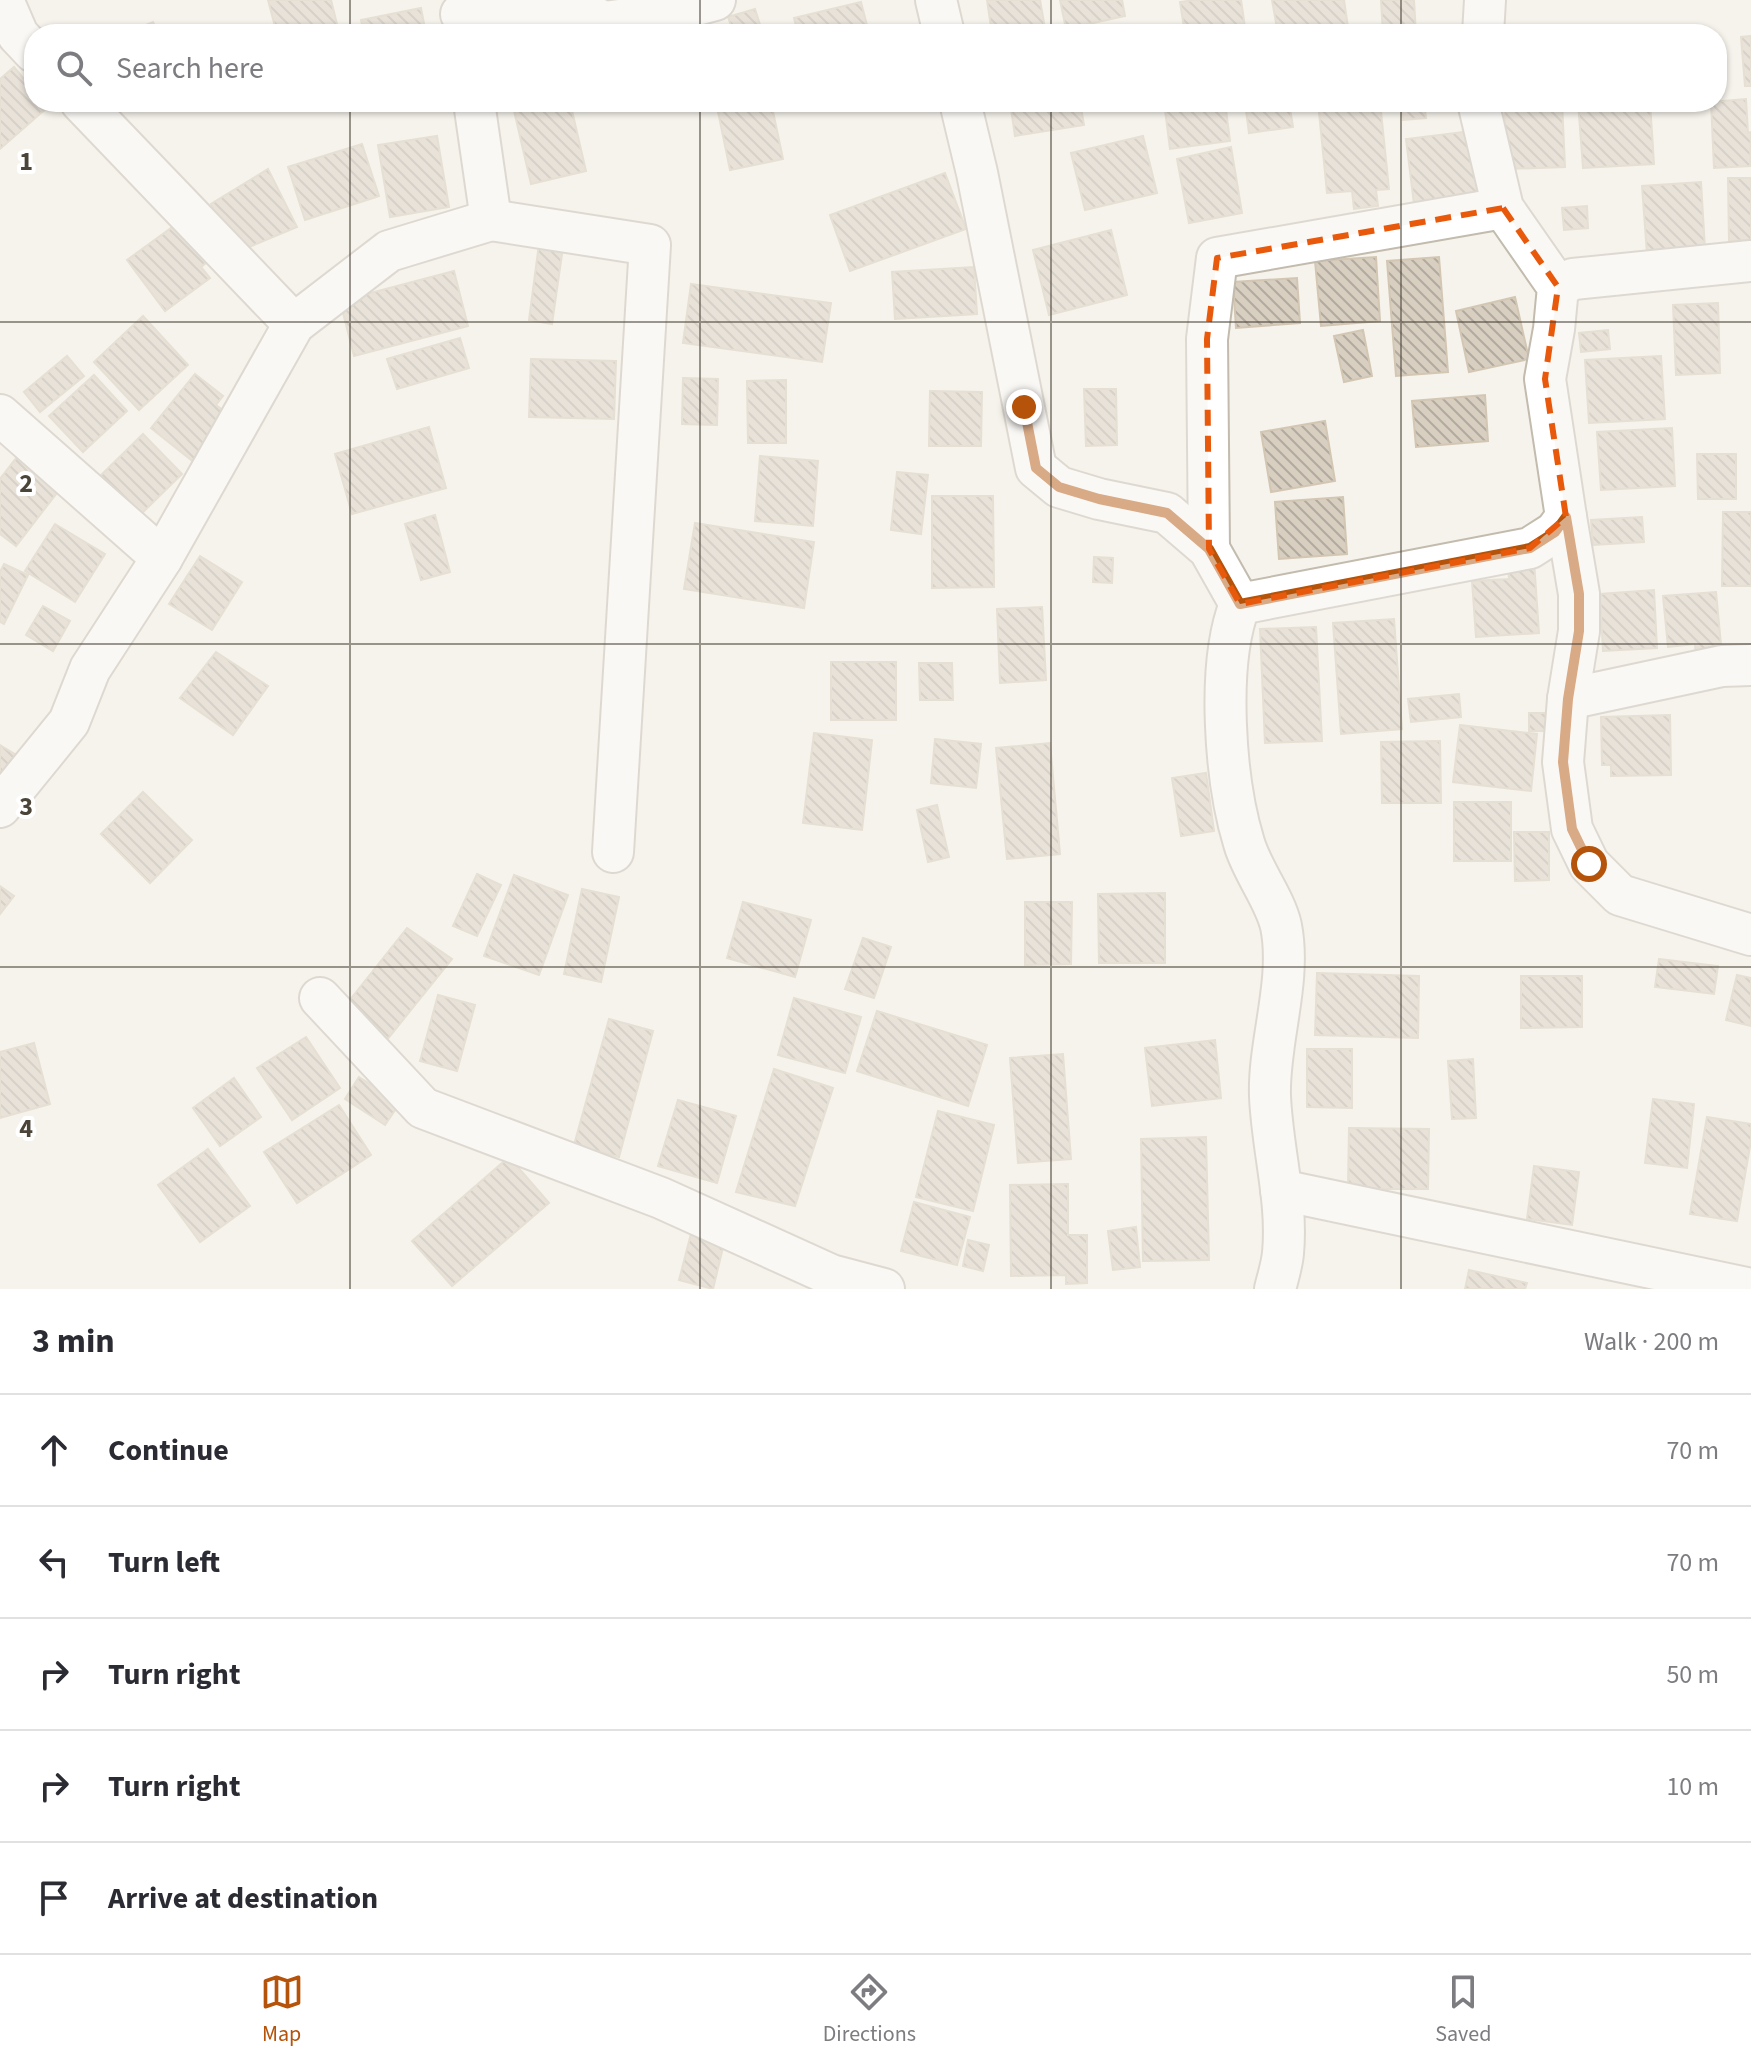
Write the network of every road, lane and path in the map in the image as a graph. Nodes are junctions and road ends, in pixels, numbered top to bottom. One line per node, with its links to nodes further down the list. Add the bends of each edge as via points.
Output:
1 (3, 0): 9 (street)
2 (715, 0): 5 (street, via 604,22)
3 (936, 0): 7 (street)
4 (1485, 0): 8 (street)
5 (579, 5): 6 (street)
6 (461, 16)
7 (942, 24)
8 (1484, 24)
9 (24, 41)
10 (91, 112): 18 (street)
11 (475, 112): 15 (street)
12 (962, 112): 21 (street, via 1036,468 1059,487 1167,513)
13 (1480, 112): 14 (street)
14 (1503, 208): 17 (street); 21 (street, via 1217,258 1207,339)
15 (491, 220): 18 (street, via 389,251); 27 (street, via 650,245)
16 (1751, 261): 17 (street, via 1573,279)
17 (1558, 287): 20 (street, via 1545,379)
18 (294, 324): 22 (street)
19 (0, 415): 22 (street)
20 (1566, 517): 23 (street, via 1555,532 1530,548); 25 (street, via 1579,594)
21 (1209, 549): 23 (street)
22 (162, 558): 26 (street, via 90,669 69,722)
23 (1240, 604): 30 (street, via 1227,674 1228,774 1244,845 1281,926 1283,979 1270,1094)
24 (1751, 665): 25 (street, via 1722,666)
25 (1568, 699): 28 (street, via 1563,762 1572,829 1589,864 1620,895)
26 (0, 807)
27 (613, 852)
28 (1751, 935)
29 (320, 998): 31 (street, via 423,1108 661,1198 831,1275)
30 (1281, 1190): 32 (street, via 1283,1253); 33 (street)
31 (884, 1289)
32 (1275, 1289)
33 (1751, 1289)

